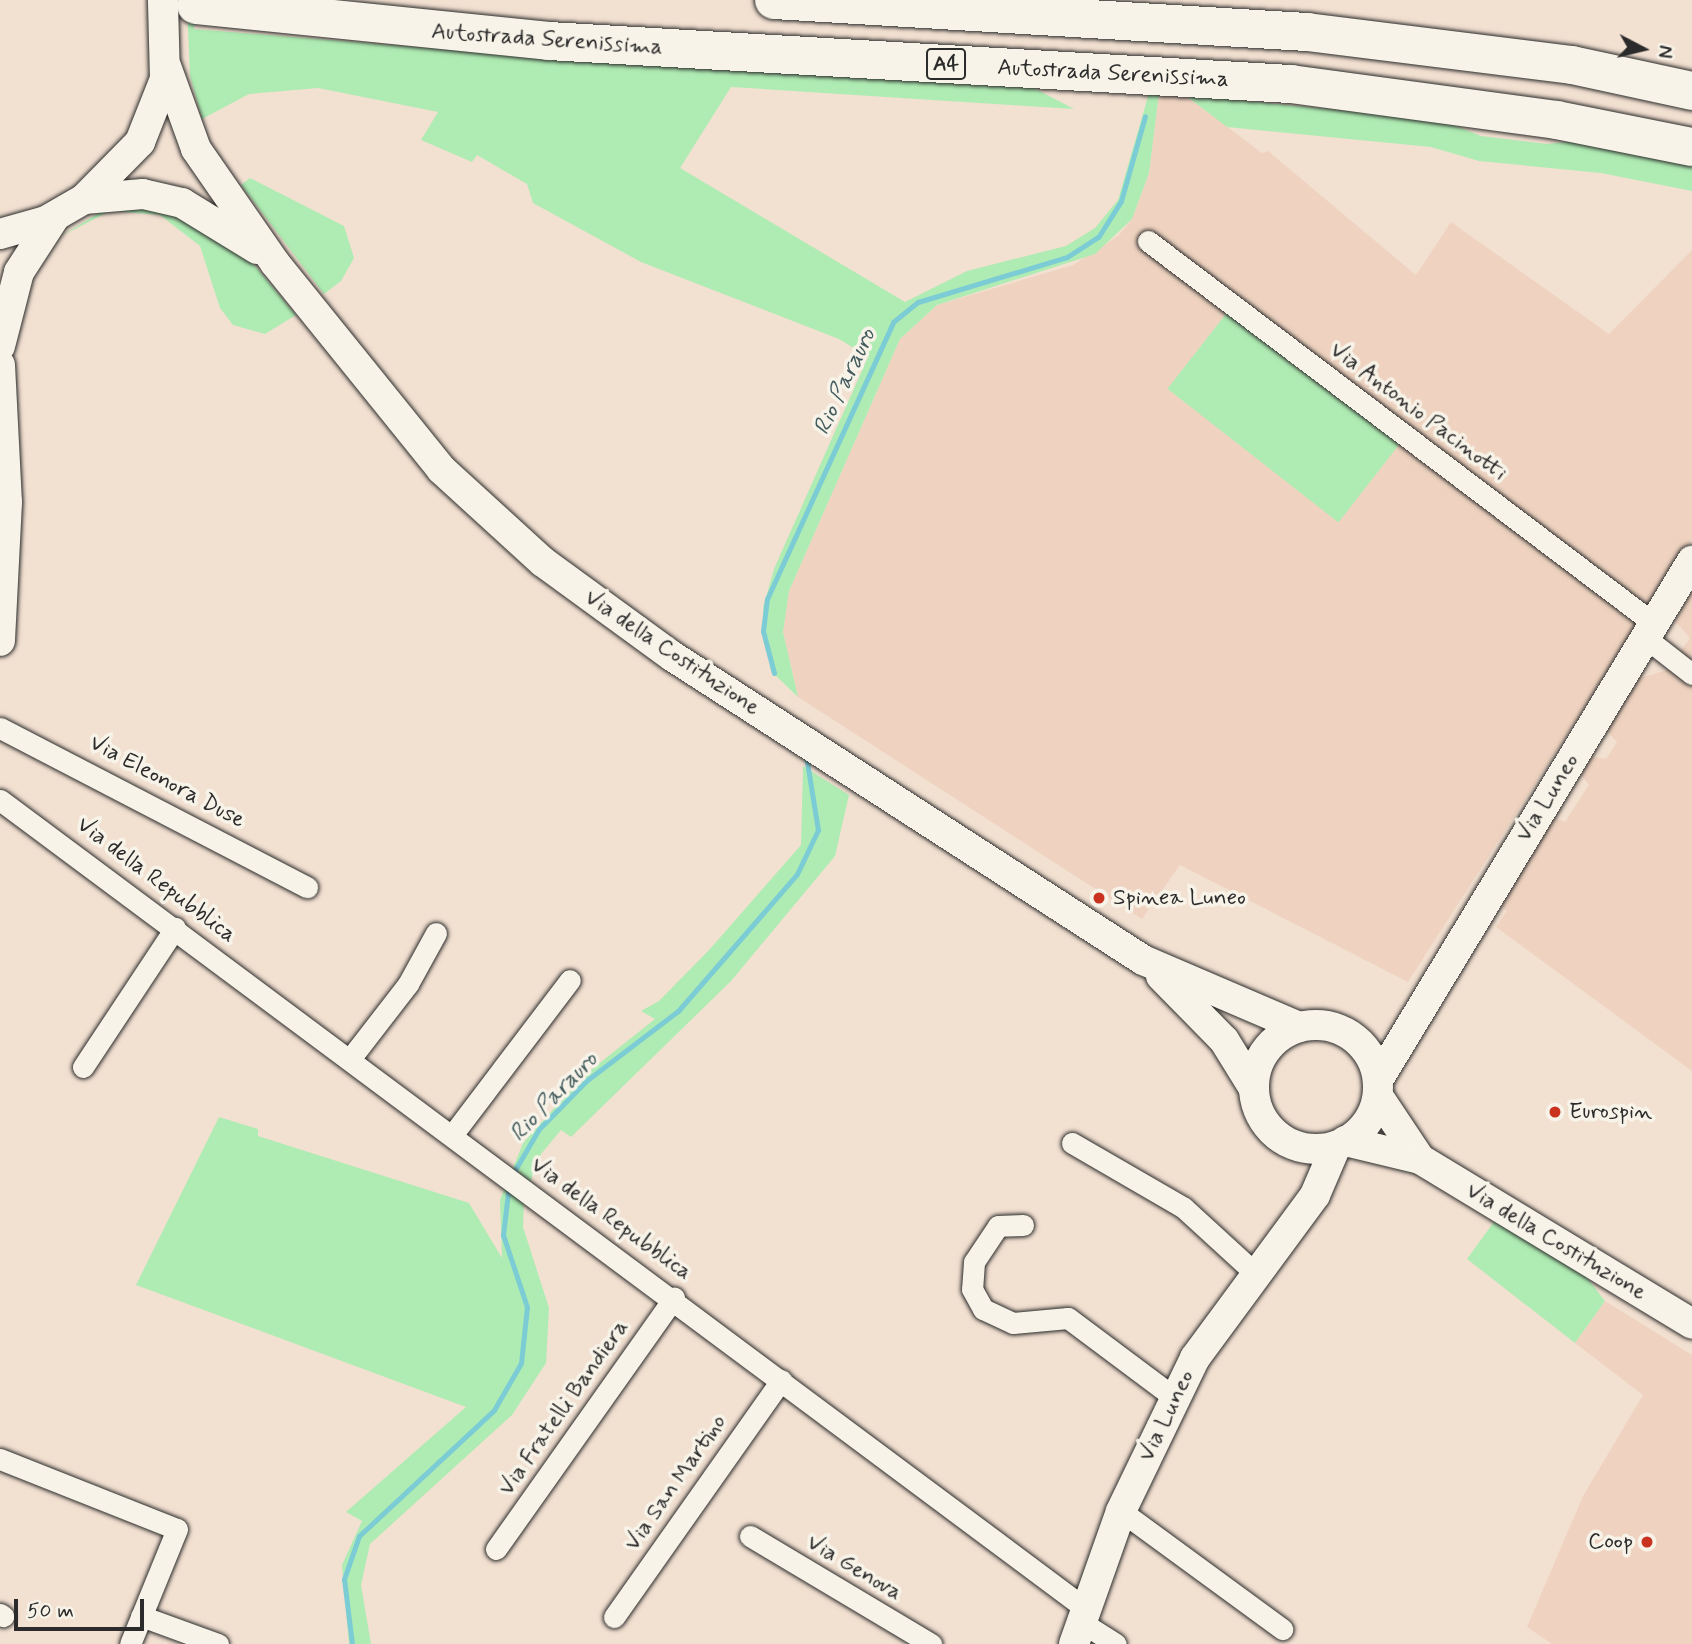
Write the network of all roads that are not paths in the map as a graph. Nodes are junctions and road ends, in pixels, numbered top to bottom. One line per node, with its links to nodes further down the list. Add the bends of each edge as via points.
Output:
1 (774, 0): 4 (highway, via 1307,32 1572,65)
2 (180, 3): 3 (main road); 5 (highway, Autostrada Serenissima / A4, via 549,41 1291,84 1557,120)
3 (166, 66): 6 (main road, via 158,105 140,142); 10 (main road, via 196,149)
4 (1692, 91)
5 (1692, 148)
6 (84, 199): 7 (main road); 10 (main road, via 143,194 182,203 232,229)
7 (54, 218): 8 (main road); 11 (main road, via 19,272)
8 (0, 234)
9 (1148, 241): 14 (street, Via Antonio Pacinotti)
10 (275, 263): 22 (main road, Via della Costituzione, via 414,439 543,562 672,656)
11 (0, 345)
12 (0, 367): 15 (main road, via 7,532)
13 (1692, 561): 14 (main road, Via Luneo)
14 (1652, 632): 16 (street, Via Antonio Pacinotti); 25 (main road, Via Luneo)
15 (0, 641)
16 (1692, 674)
17 (0, 728): 19 (street, Via Eleonora Duse)
18 (0, 800): 20 (street, Via della Repubblica)
19 (307, 887)
20 (175, 928): 27 (street, Via della Repubblica); 28 (street)
21 (436, 933): 27 (street, via 408,984)
22 (1143, 960): 24 (main road, Via della Costituzione); 29 (main road, Via della Costituzione, via 1203,1014)
23 (570, 980): 31 (street)
24 (1299, 1027): 26 (main road, via 1319,1025); 29 (main road, via 1266,1050)
25 (1400, 1034): 26 (main road); 30 (main road, Via Luneo)
26 (1352, 1037): 30 (main road, via 1370,1056)
27 (350, 1059): 31 (street, Via della Repubblica)
28 (83, 1067)
29 (1254, 1087): 34 (main road, via 1266,1125)
30 (1378, 1088): 33 (main road, via 1364,1125); 35 (main road, Via della Costituzione)
31 (453, 1134): 39 (street, Via della Repubblica)
32 (1072, 1143): 38 (street, via 1184,1208)
33 (1341, 1144): 34 (main road); 35 (main road, Via della Costituzione); 36 (main road, Via Luneo)
34 (1299, 1147): 36 (main road, Via Luneo, via 1309,1173)
35 (1420, 1159): 40 (main road, Via della Costituzione)
36 (1303, 1211): 38 (main road, Via Luneo)
37 (1023, 1225): 42 (street, via 998,1226 974,1262 972,1289 983,1309 1013,1323 1068,1318)
38 (1257, 1275): 42 (main road, Via Luneo, via 1206,1340)
39 (674, 1298): 41 (street, Via della Repubblica); 46 (street, Via Fratelli Bandiera)
40 (1692, 1325)
41 (781, 1380): 48 (street, Via San Martino); 49 (street, Via della Repubblica)
42 (1175, 1398): 44 (main road, Via Luneo)
43 (0, 1459): 47 (street, via 177,1529)
44 (1121, 1511): 49 (main road, Via Luneo); 50 (street)
45 (750, 1536): 53 (street, Via Genova)
46 (496, 1549)
47 (141, 1616): 51 (street); 52 (street)
48 (614, 1617)
49 (1080, 1625): 54 (street, Via della Repubblica)
50 (1282, 1629)
51 (130, 1644)
52 (218, 1644)
53 (931, 1644)
54 (1116, 1644)

